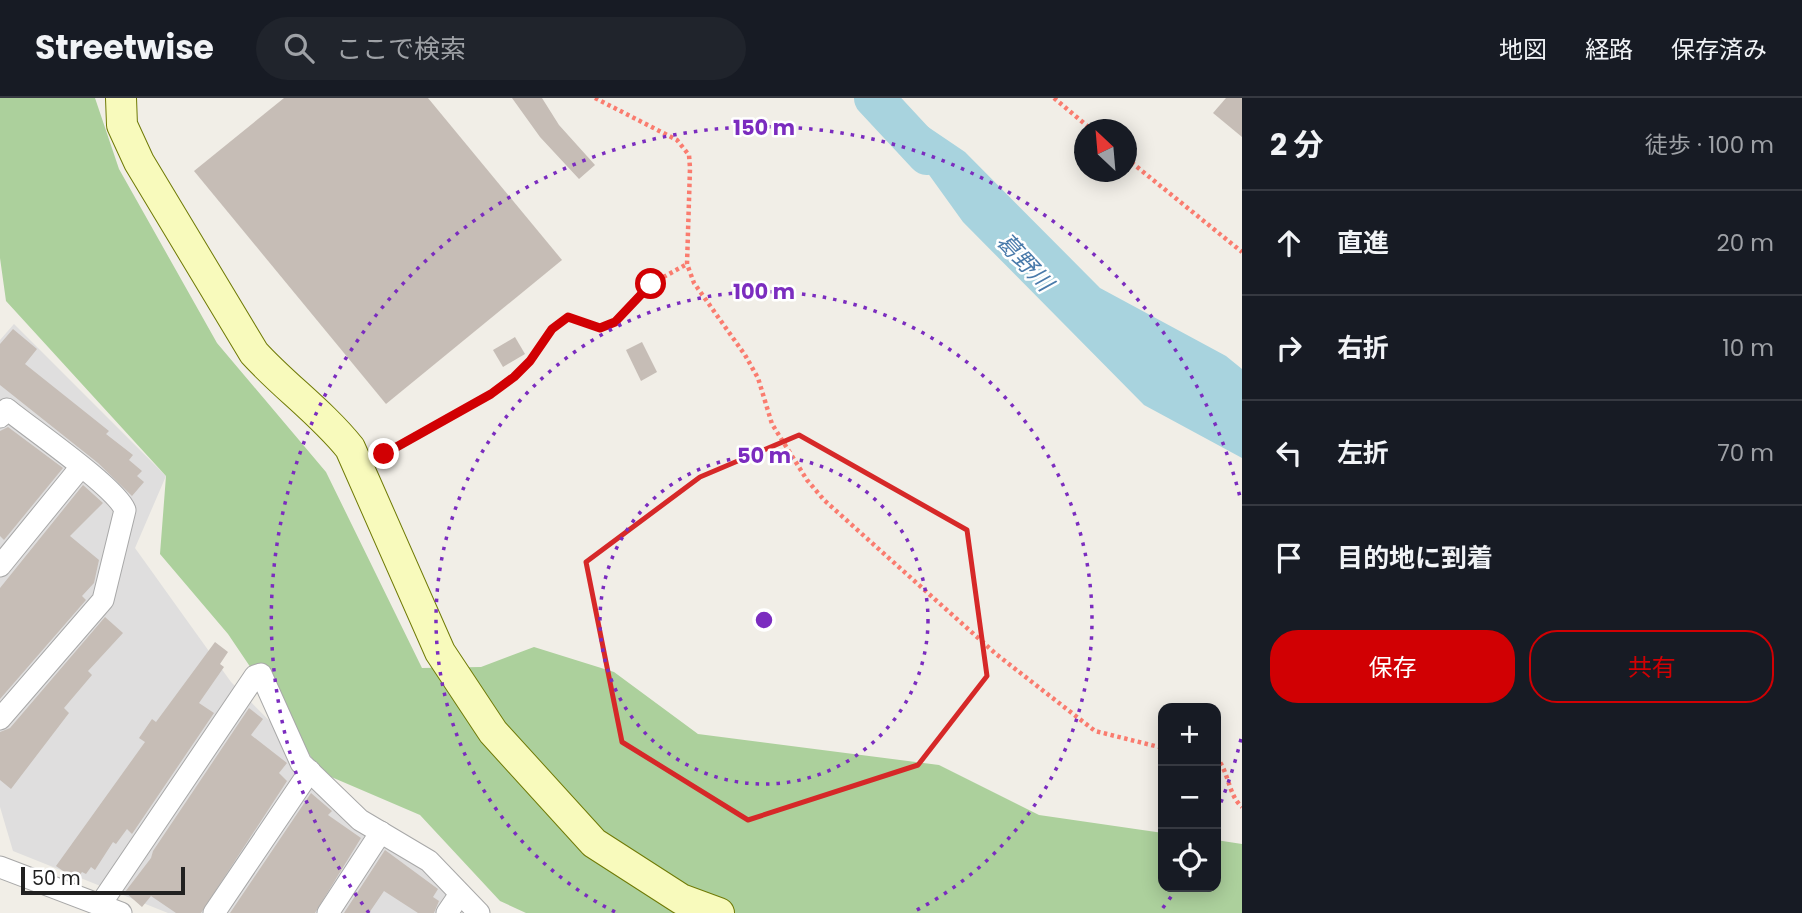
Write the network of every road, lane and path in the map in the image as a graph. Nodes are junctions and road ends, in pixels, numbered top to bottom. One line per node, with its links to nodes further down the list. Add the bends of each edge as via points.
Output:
1 (121, 98): 10 (street, via 122,125 139,162 254,353 326,419 350,448)
2 (594, 98): 7 (path, via 684,147 690,168)
3 (1054, 98): 4 (path)
4 (1079, 119)
5 (1137, 167): 6 (path)
6 (1242, 252)
7 (687, 264): 10 (path, via 651,284 615,322 600,328 568,317 559,321 514,377 384,454); 13 (path, via 694,283 758,378 772,424 807,480 839,515 996,653 1096,731)
8 (0, 417): 9 (street, via 7,409)
9 (80, 468): 11 (street); 12 (street, via 122,501 125,510 103,600)
10 (360, 475): 26 (street, via 440,652 493,732 594,843 681,899)
11 (0, 566)
12 (0, 719)
13 (1158, 747)
14 (1221, 764): 16 (path)
15 (310, 771): 17 (street, via 360,820); 20 (street, via 301,763 261,674 255,676); 22 (street)
16 (1242, 807)
17 (381, 832): 19 (street, via 429,861); 23 (street)
18 (0, 867): 20 (street)
19 (460, 894): 24 (street); 25 (street)
20 (100, 905): 21 (street)
21 (121, 913)
22 (214, 913)
23 (328, 913)
24 (447, 913)
25 (479, 913)
26 (719, 913)

